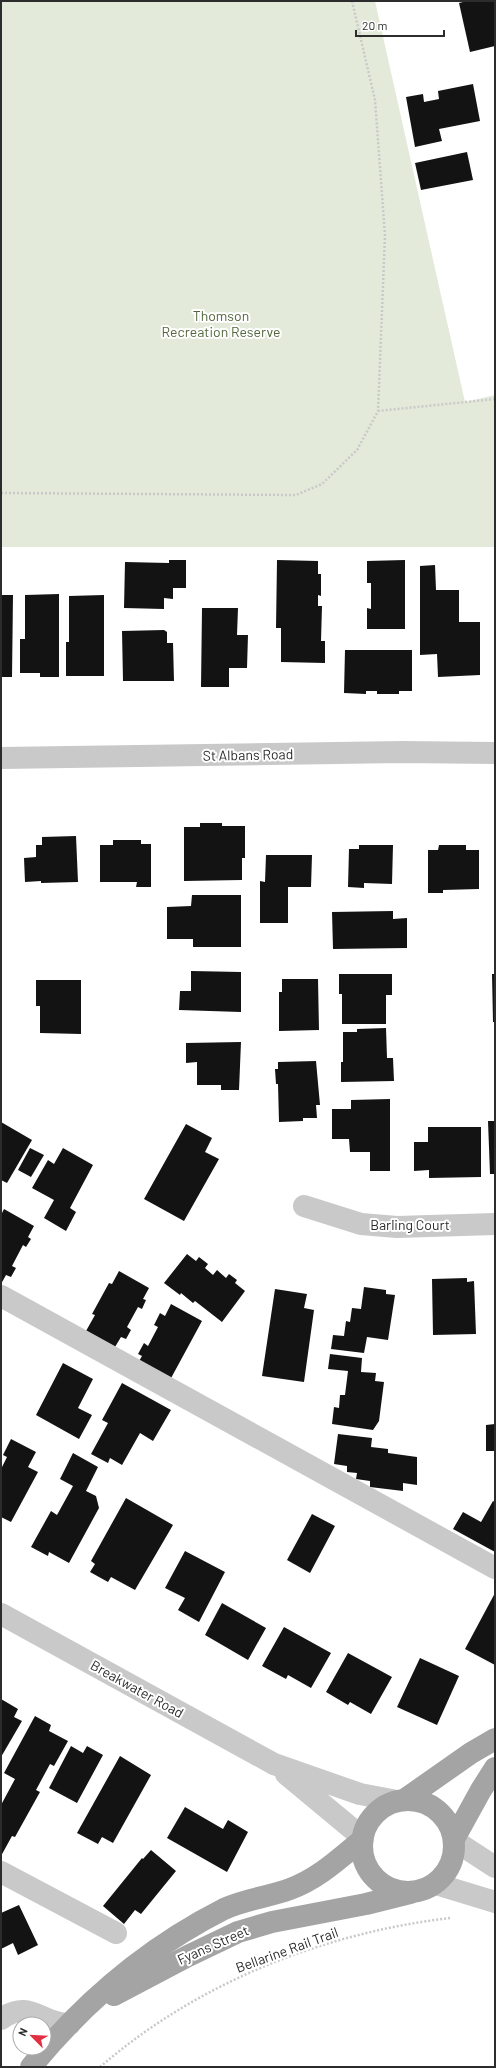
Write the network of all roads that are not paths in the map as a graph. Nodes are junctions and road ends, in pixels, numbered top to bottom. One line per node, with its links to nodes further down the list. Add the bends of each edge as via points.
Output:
1 (495, 753): 2 (street, St Albans Road)
2 (1, 758)
3 (304, 1206): 4 (street, Barling Court, via 361,1224)
4 (495, 1224)
5 (1, 1296): 6 (street)
6 (495, 1568)
7 (1, 1614): 9 (street, Breakwater Road)
8 (495, 1739): 11 (main road)
9 (274, 1764): 11 (street, Breakwater Road, via 360,1794); 12 (street, Breakwater Road)
10 (495, 1768): 13 (main road)
11 (400, 1801): 12 (main road, via 378,1811 366,1827); 13 (main road, via 418,1801 431,1806 442,1814 450,1826)
12 (362, 1839): 17 (main road, via 366,1866 374,1877 384,1886); 21 (main road, Fyans Street, via 338,1861 304,1883 289,1890 226,1908 175,1937 118,1978)
13 (454, 1840): 14 (street); 16 (main road, via 451,1865)
14 (495, 1867)
15 (1, 1872): 19 (street)
16 (436, 1884): 17 (main road); 18 (street)
17 (410, 1893): 21 (main road, Fyans Street, via 272,1922 238,1932 134,1984)
18 (495, 1902)
19 (116, 1933)
20 (1, 2019): 21 (street, via 9,2013 22,2010 59,2023)
21 (63, 2031): 22 (main road, Fyans Street)
22 (31, 2067)

